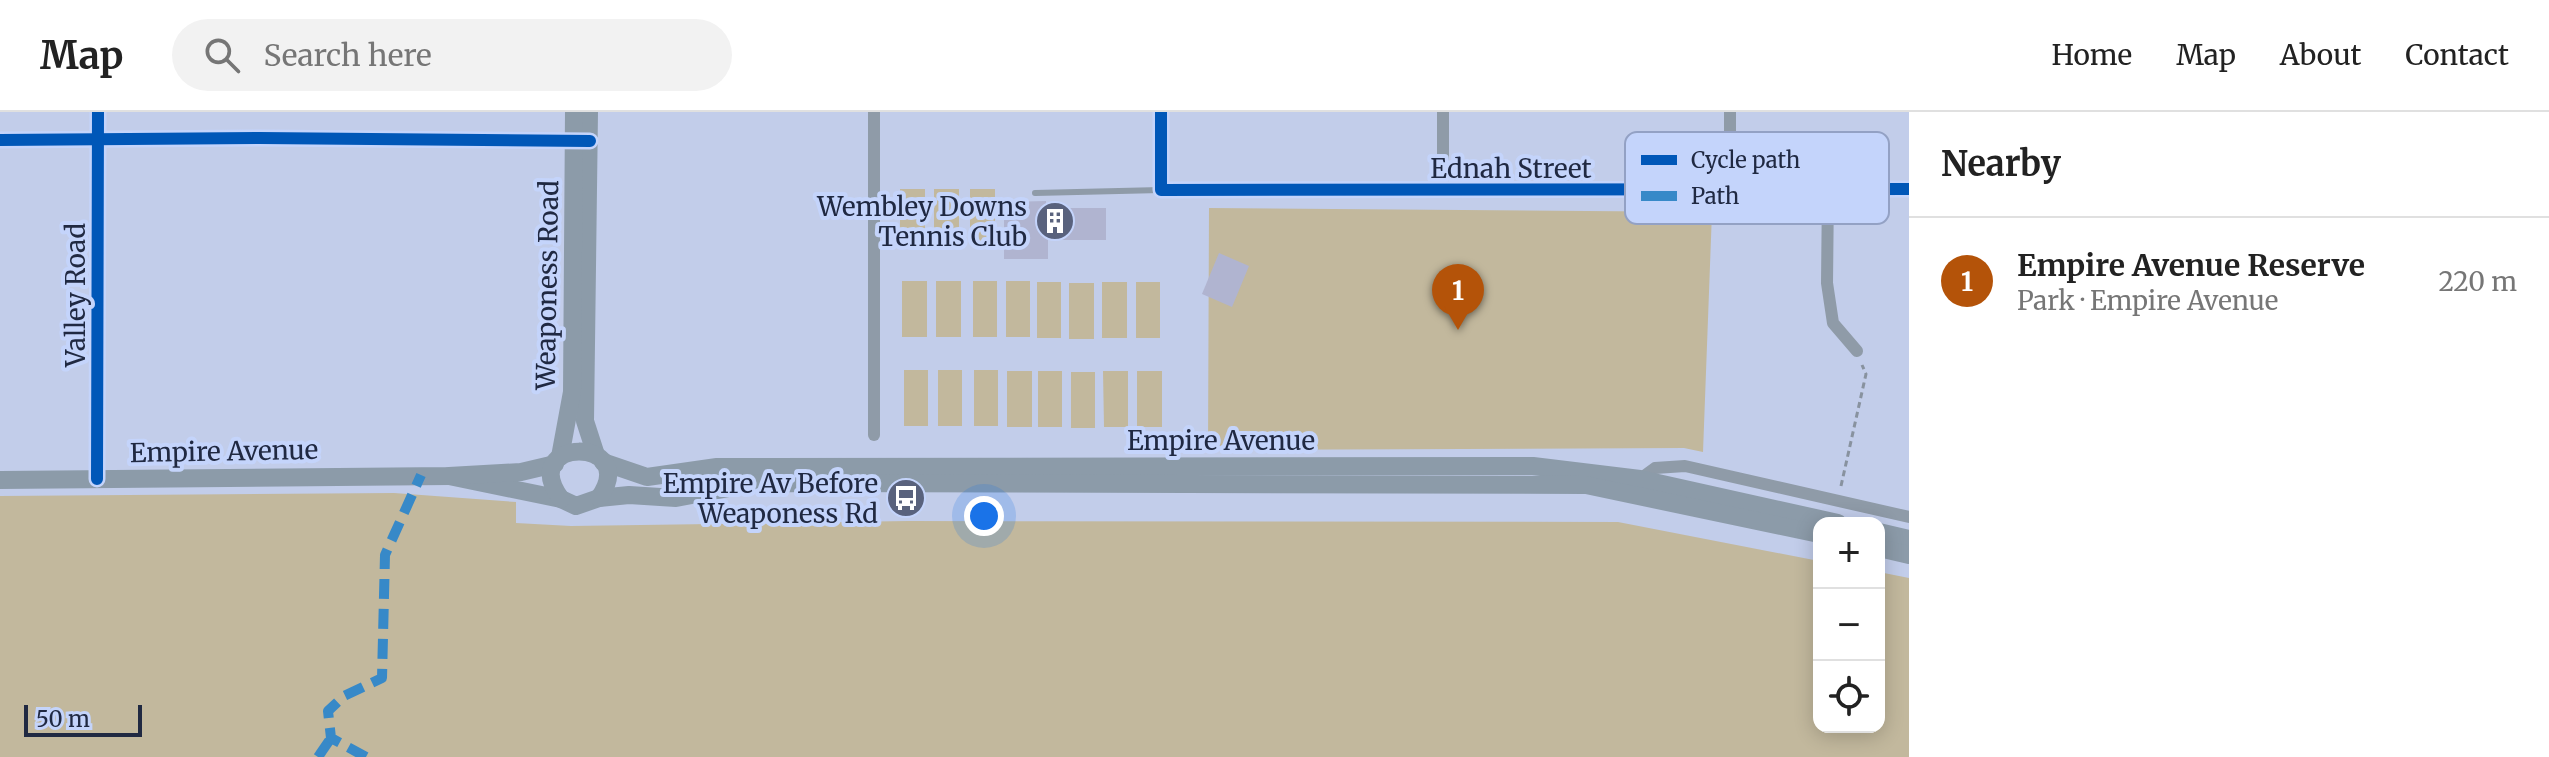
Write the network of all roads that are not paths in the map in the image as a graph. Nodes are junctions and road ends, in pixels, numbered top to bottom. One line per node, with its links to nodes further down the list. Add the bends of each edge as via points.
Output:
1 (98, 112): 8 (street, Valley Road)
2 (574, 112): 9 (main road, Weaponess Road)
3 (589, 112): 9 (main road, Weaponess Road)
4 (874, 112): 18 (street)
5 (1161, 112): 12 (street)
6 (1443, 112): 13 (street)
7 (0, 140): 8 (street)
8 (98, 140): 9 (street); 22 (street, Valley Road)
9 (583, 141): 19 (main road, Weaponess Road, via 585,421); 20 (main road, Weaponess Road, via 572,392)
10 (1889, 189): 11 (street, Ednah Street)
11 (1909, 189)
12 (1161, 190): 13 (street, Ednah Street); 15 (lane)
13 (1443, 190): 14 (street, Ednah Street)
14 (1625, 190)
15 (1035, 193)
16 (1828, 224): 17 (street, via 1833,323)
17 (1857, 351)
18 (874, 435)
19 (599, 458): 20 (main road, Empire Avenue, via 578,450); 23 (main road, Empire Avenue, via 647,477 717,467 1533,466); 25 (main road, via 607,480)
20 (558, 460): 21 (main road, Empire Avenue, via 521,472); 26 (main road, via 551,476)
21 (449, 476): 22 (main road, Empire Avenue); 26 (main road, Empire Avenue)
22 (97, 479): 24 (main road, Empire Avenue)
23 (1640, 479): 27 (main road, Empire Avenue); 28 (street, via 1655,468 1685,466)
24 (0, 480)
25 (599, 498): 26 (main road, Empire Avenue, via 585,506); 29 (main road, Empire Avenue, via 676,498 750,484 803,483 1532,483 1636,493)
26 (561, 499)
27 (1813, 517)
28 (1909, 517)
29 (1813, 533)
30 (1885, 533): 31 (main road)
31 (1909, 539)
32 (1885, 549): 33 (main road)
33 (1909, 555)

